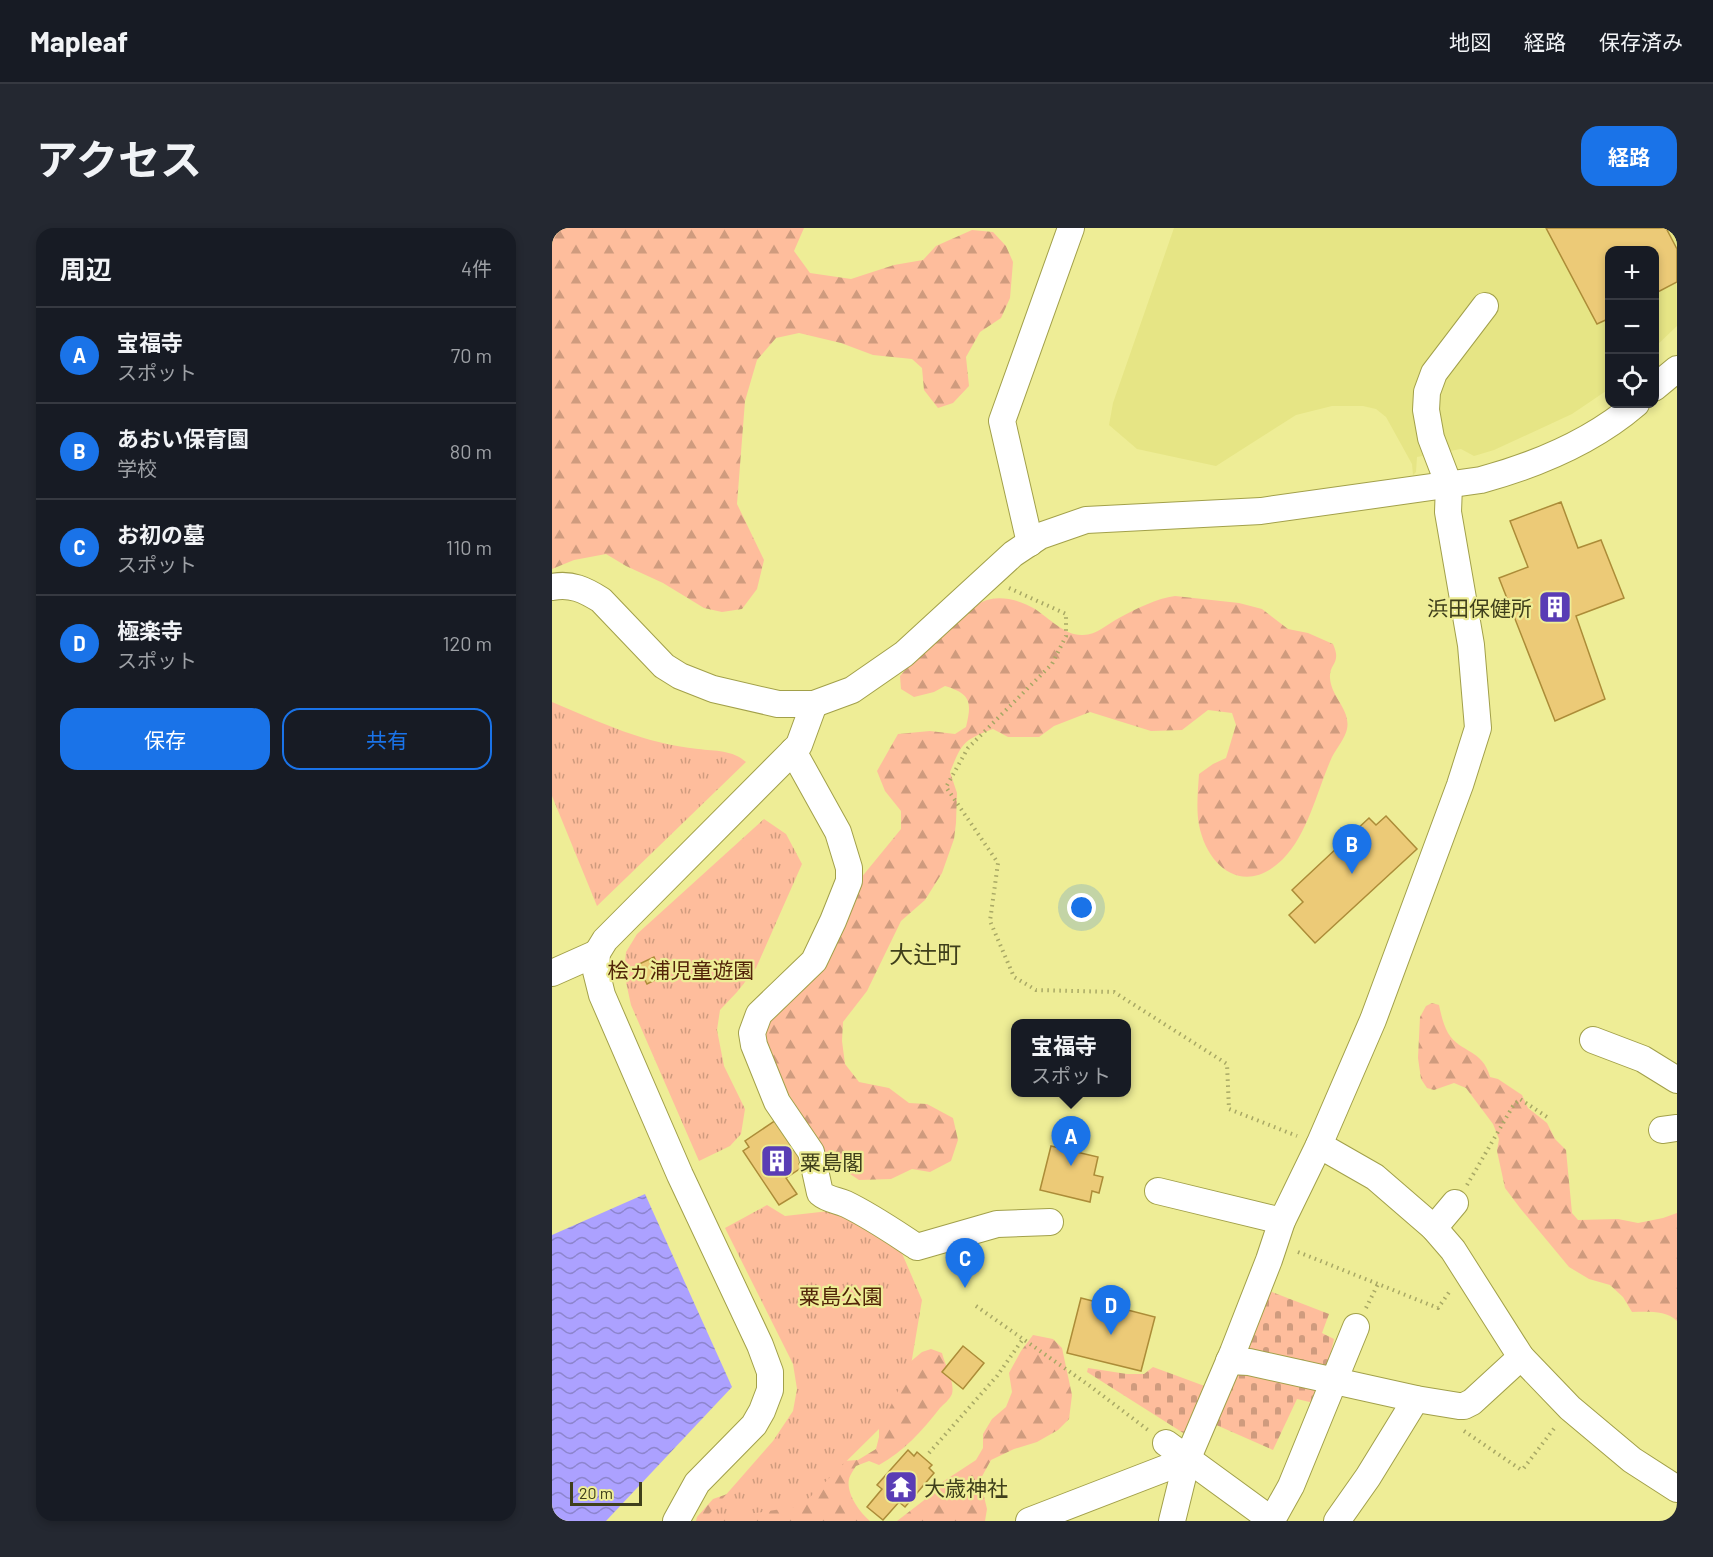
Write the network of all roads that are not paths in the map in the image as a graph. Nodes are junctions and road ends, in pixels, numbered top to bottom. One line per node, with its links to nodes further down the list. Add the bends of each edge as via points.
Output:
1 (1071, 228): 7 (street, via 1002,421)
2 (1485, 306): 6 (street, via 1434,373 1428,392 1426,410 1431,438)
3 (1677, 369): 4 (street)
4 (1659, 384)
5 (1632, 408): 6 (street, via 1618,420 1556,453 1503,474)
6 (1449, 485): 7 (street, via 1261,512 1086,520); 15 (street, via 1448,512 1471,645 1478,728 1373,1020)
7 (1030, 543): 9 (street, via 904,654 852,690)
8 (552, 587): 9 (street, via 574,586 601,600 664,666 694,683 778,704)
9 (814, 704): 10 (street, via 799,745)
10 (793, 751): 11 (street, via 634,908); 18 (street, via 837,832 849,868 849,881 814,961 759,1014 752,1033 777,1102 811,1152 820,1193 881,1223 917,1247 997,1224)
11 (597, 953): 12 (street); 30 (street, via 596,971 602,995 770,1372 770,1390 754,1425 698,1483)
12 (552, 973)
13 (1593, 1040): 14 (street, via 1642,1059)
14 (1677, 1080)
15 (1319, 1144): 19 (street, via 1375,1178); 20 (street)
16 (1158, 1191): 20 (street)
17 (1455, 1203): 19 (street)
18 (1050, 1222)
19 (1434, 1228): 22 (street, via 1453,1250)
20 (1278, 1232): 23 (street)
21 (1356, 1327): 24 (street)
22 (1521, 1357): 25 (street, via 1464,1406); 28 (street, via 1570,1408 1632,1460)
23 (1229, 1361): 24 (street); 27 (street)
24 (1335, 1381): 25 (street); 29 (street)
25 (1416, 1399): 33 (street)
26 (1166, 1443): 27 (street)
27 (1187, 1460): 29 (street); 31 (street); 32 (street)
28 (1677, 1489)
29 (1273, 1520)
30 (676, 1521)
31 (1029, 1521)
32 (1172, 1521)
33 (1337, 1521)

